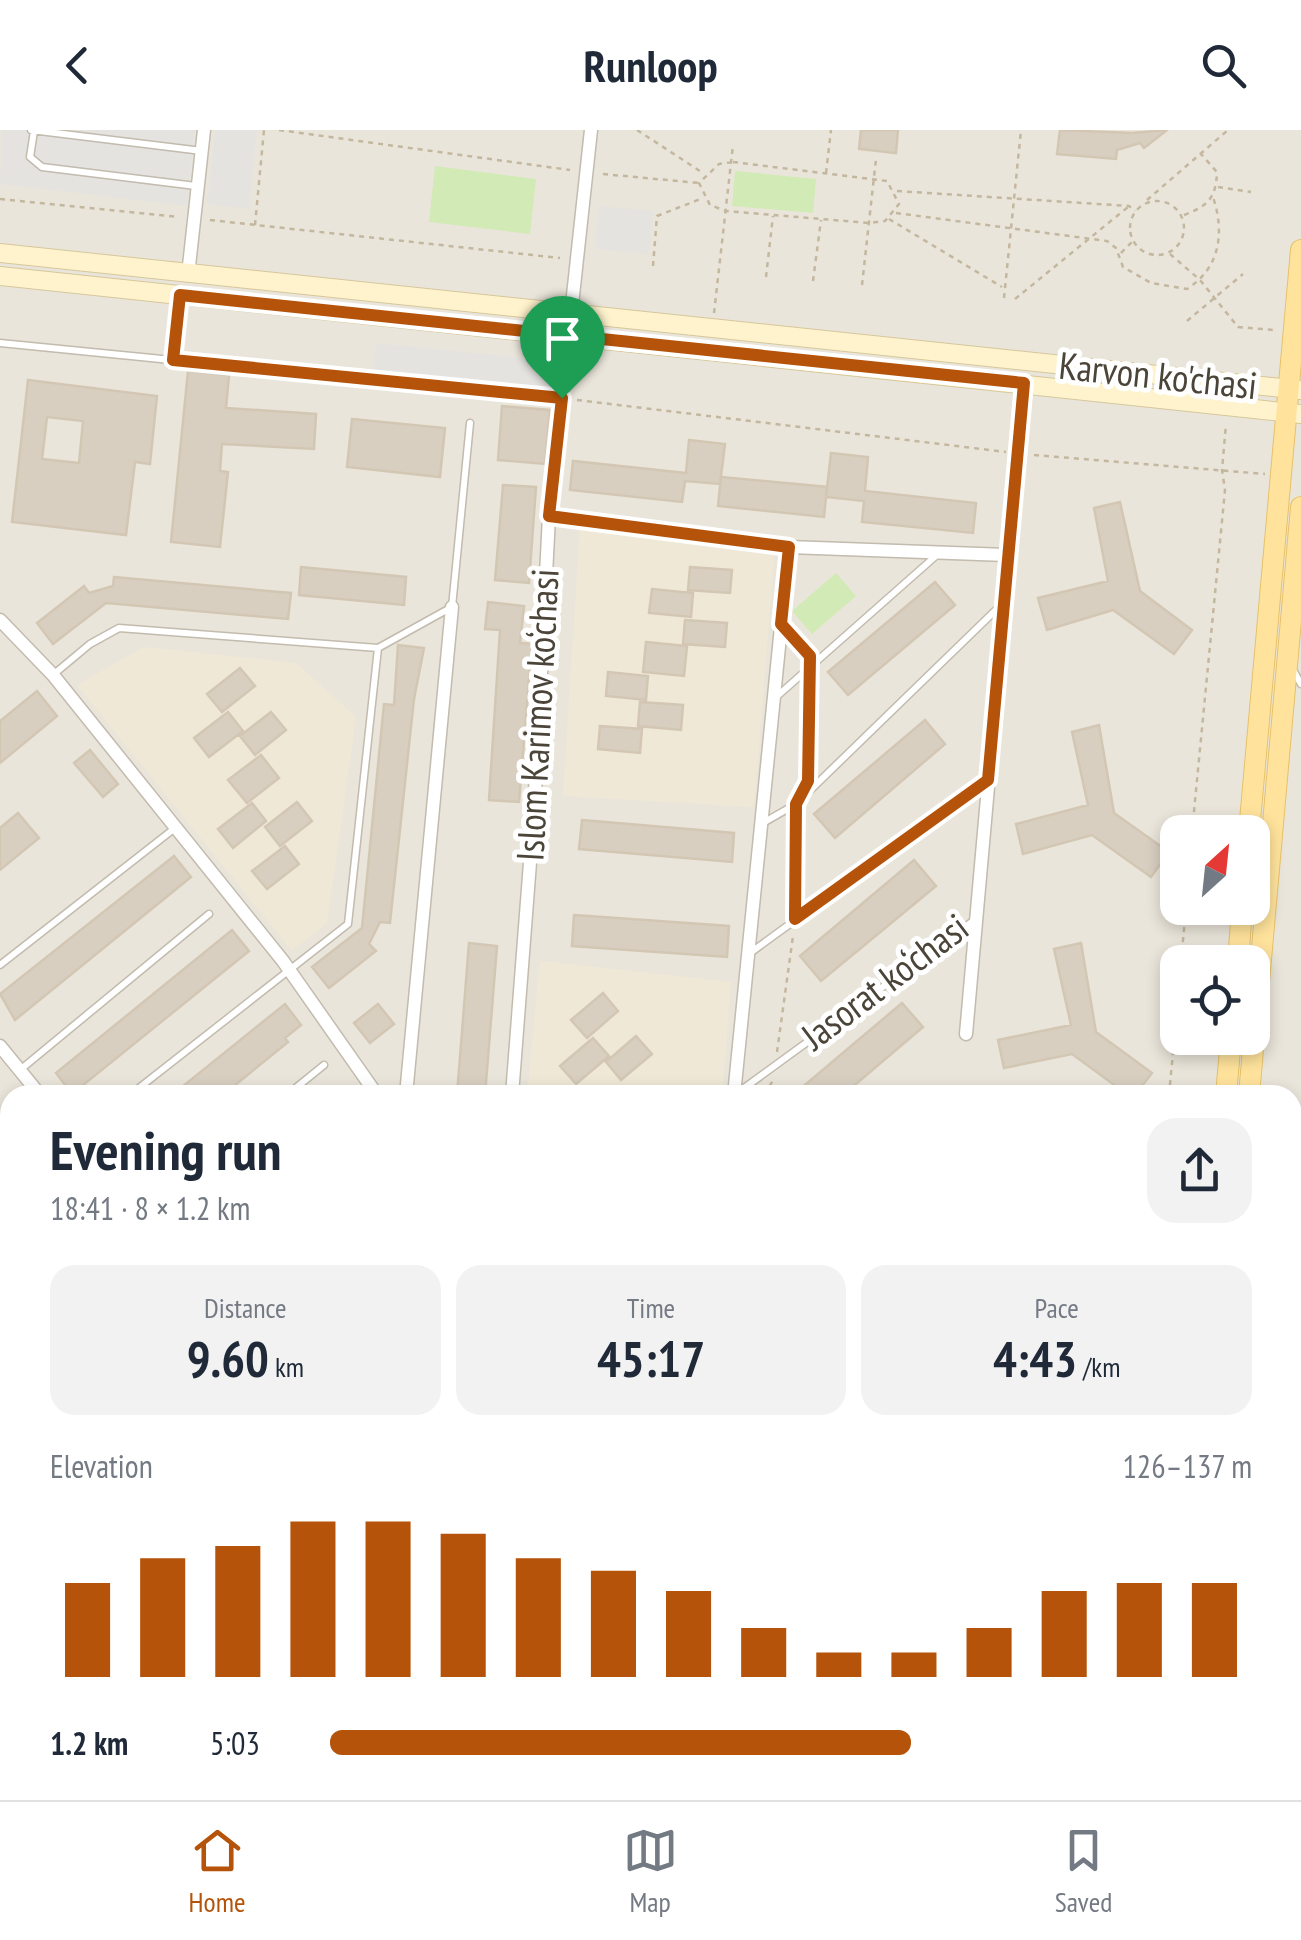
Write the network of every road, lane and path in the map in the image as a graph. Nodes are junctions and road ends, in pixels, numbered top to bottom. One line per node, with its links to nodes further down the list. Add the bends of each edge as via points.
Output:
1 (32, 130): 13 (lane); 22 (lane, via 30,157 42,167)
2 (204, 130): 13 (street)
3 (264, 130): 41 (path)
4 (279, 130): 11 (path)
5 (342, 130): 11 (path)
6 (591, 130): 17 (street, Islom Karimov ko‘chasi)
7 (638, 130): 18 (path)
8 (830, 130): 19 (path)
9 (1022, 130): 26 (path)
10 (1228, 130): 14 (path)
11 (340, 138): 17 (path)
12 (734, 146): 16 (path)
13 (202, 151): 22 (street)
14 (1199, 152): 23 (path, via 1217,172); 30 (path)
15 (876, 158): 20 (path)
16 (732, 163): 18 (path); 19 (path); 32 (path)
17 (587, 173): 21 (path); 49 (street, Islom Karimov ko‘chasi)
18 (706, 174): 21 (path)
19 (826, 174): 20 (path)
20 (874, 180): 24 (path, via 888,181); 40 (path)
21 (699, 183): 27 (path)
22 (198, 186): 37 (street)
23 (1216, 187): 25 (path); 28 (path)
24 (896, 191): 26 (path); 34 (path)
25 (1251, 192)
26 (1014, 196): 31 (path); 42 (path)
27 (704, 198): 32 (path); 50 (path, via 657,216)
28 (1213, 198): 36 (path); 55 (path, via 1220,238)
29 (0, 199): 37 (path)
30 (1142, 204): 33 (path); 36 (path, via 1169,203)
31 (1129, 206): 33 (path); 43 (path)
32 (726, 210): 35 (path); 65 (path)
33 (1135, 211): 44 (path)
34 (895, 212): 39 (path); 42 (path)
35 (774, 215): 38 (path); 54 (path)
36 (1182, 216): 46 (path, via 1182,241)
37 (194, 218): 41 (path); 52 (street)
38 (821, 219): 40 (path); 56 (path)
39 (888, 219): 40 (path); 58 (path)
40 (870, 224): 57 (path)
41 (255, 226): 49 (path)
42 (1011, 226): 43 (path); 58 (path)
43 (1090, 238): 48 (path, via 1107,241); 62 (path)
44 (1134, 242): 46 (path, via 1152,254); 48 (path)
45 (1301, 250): 72 (main road)
46 (1169, 253): 55 (path)
47 (0, 254): 52 (main road, Karvon ko'chasi)
48 (1120, 255): 55 (path, via 1122,268 1167,288 1187,289)
49 (579, 260): 63 (street, Islom Karimov ko‘chasi)
50 (653, 266)
51 (1244, 274): 61 (path)
52 (188, 275): 63 (main road, Karvon ko'chasi)
53 (0, 276): 59 (main road)
54 (766, 277)
55 (1200, 280): 61 (path)
56 (813, 281)
57 (862, 286)
58 (1005, 288): 60 (path)
59 (180, 295): 67 (main road); 69 (lane)
60 (1004, 298)
61 (1215, 298): 64 (path); 66 (path, via 1238,327)
62 (1015, 299)
63 (574, 313): 65 (main road, Karvon ko'chasi); 67 (street, Islom Karimov ko‘chasi)
64 (1188, 321)
65 (713, 328): 72 (main road, Karvon ko'chasi)
66 (1276, 330)
67 (568, 335): 70 (main road); 73 (street, Islom Karimov ko‘chasi)
68 (0, 342): 69 (lane)
69 (173, 360): 71 (lane)
70 (1024, 383): 74 (main road); 77 (street, Jasorat ko‘chasi)
71 (464, 389): 73 (path)
72 (1295, 390): 74 (main road)
73 (562, 398): 77 (path); 81 (street, Islom Karimov ko‘chasi)
74 (1293, 413): 98 (main road)
75 (470, 423): 86 (lane)
76 (1226, 423): 78 (path)
77 (1018, 454): 78 (path); 84 (street, Jasorat ko‘chasi)
78 (1222, 470): 79 (path); 97 (path)
79 (1253, 473)
80 (1301, 507): 90 (main road)
81 (549, 516): 82 (street); 119 (street, Islom Karimov ko‘chasi)
82 (789, 547): 83 (street); 88 (street)
83 (940, 553): 84 (street); 91 (lane)
84 (1006, 555): 85 (street, Jasorat ko‘chasi)
85 (1001, 604): 95 (street, Jasorat ko‘chasi); 96 (lane)
86 (452, 607): 89 (lane); 118 (street)
87 (0, 620): 92 (street)
88 (781, 624): 91 (path, via 810,656); 94 (street)
89 (378, 648): 92 (lane, via 119,628); 106 (lane, via 348,924)
90 (1288, 659): 93 (lane); 125 (main road)
91 (810, 667): 94 (lane); 96 (path, via 808,781)
92 (53, 675): 100 (street)
93 (1301, 684)
94 (774, 698): 99 (street)
95 (988, 780): 102 (street, Jasorat ko‘chasi); 103 (lane)
96 (796, 804): 99 (lane); 103 (path)
97 (1194, 815)
98 (1251, 815)
99 (762, 824): 104 (street)
100 (176, 827): 105 (lane); 106 (street)
101 (209, 914): 113 (lane)
102 (977, 918): 107 (street); 112 (lane, Jasorat ko‘chasi)
103 (795, 919): 104 (lane); 112 (path)
104 (746, 956): 120 (street)
105 (0, 965)
106 (288, 970): 115 (lane); 117 (street)
107 (966, 1034)
108 (0, 1046): 113 (street)
109 (1173, 1055): 123 (path)
110 (1230, 1055): 124 (main road)
111 (324, 1065): 116 (lane)
112 (775, 1066): 121 (lane, Jasorat ko‘chasi); 122 (path)
113 (20, 1070): 114 (street)
114 (32, 1085)
115 (143, 1085)
116 (299, 1085)
117 (370, 1085)
118 (407, 1085)
119 (513, 1085)
120 (735, 1085)
121 (748, 1085)
122 (773, 1085)
123 (1170, 1085)
124 (1227, 1085)
125 (1250, 1085)

